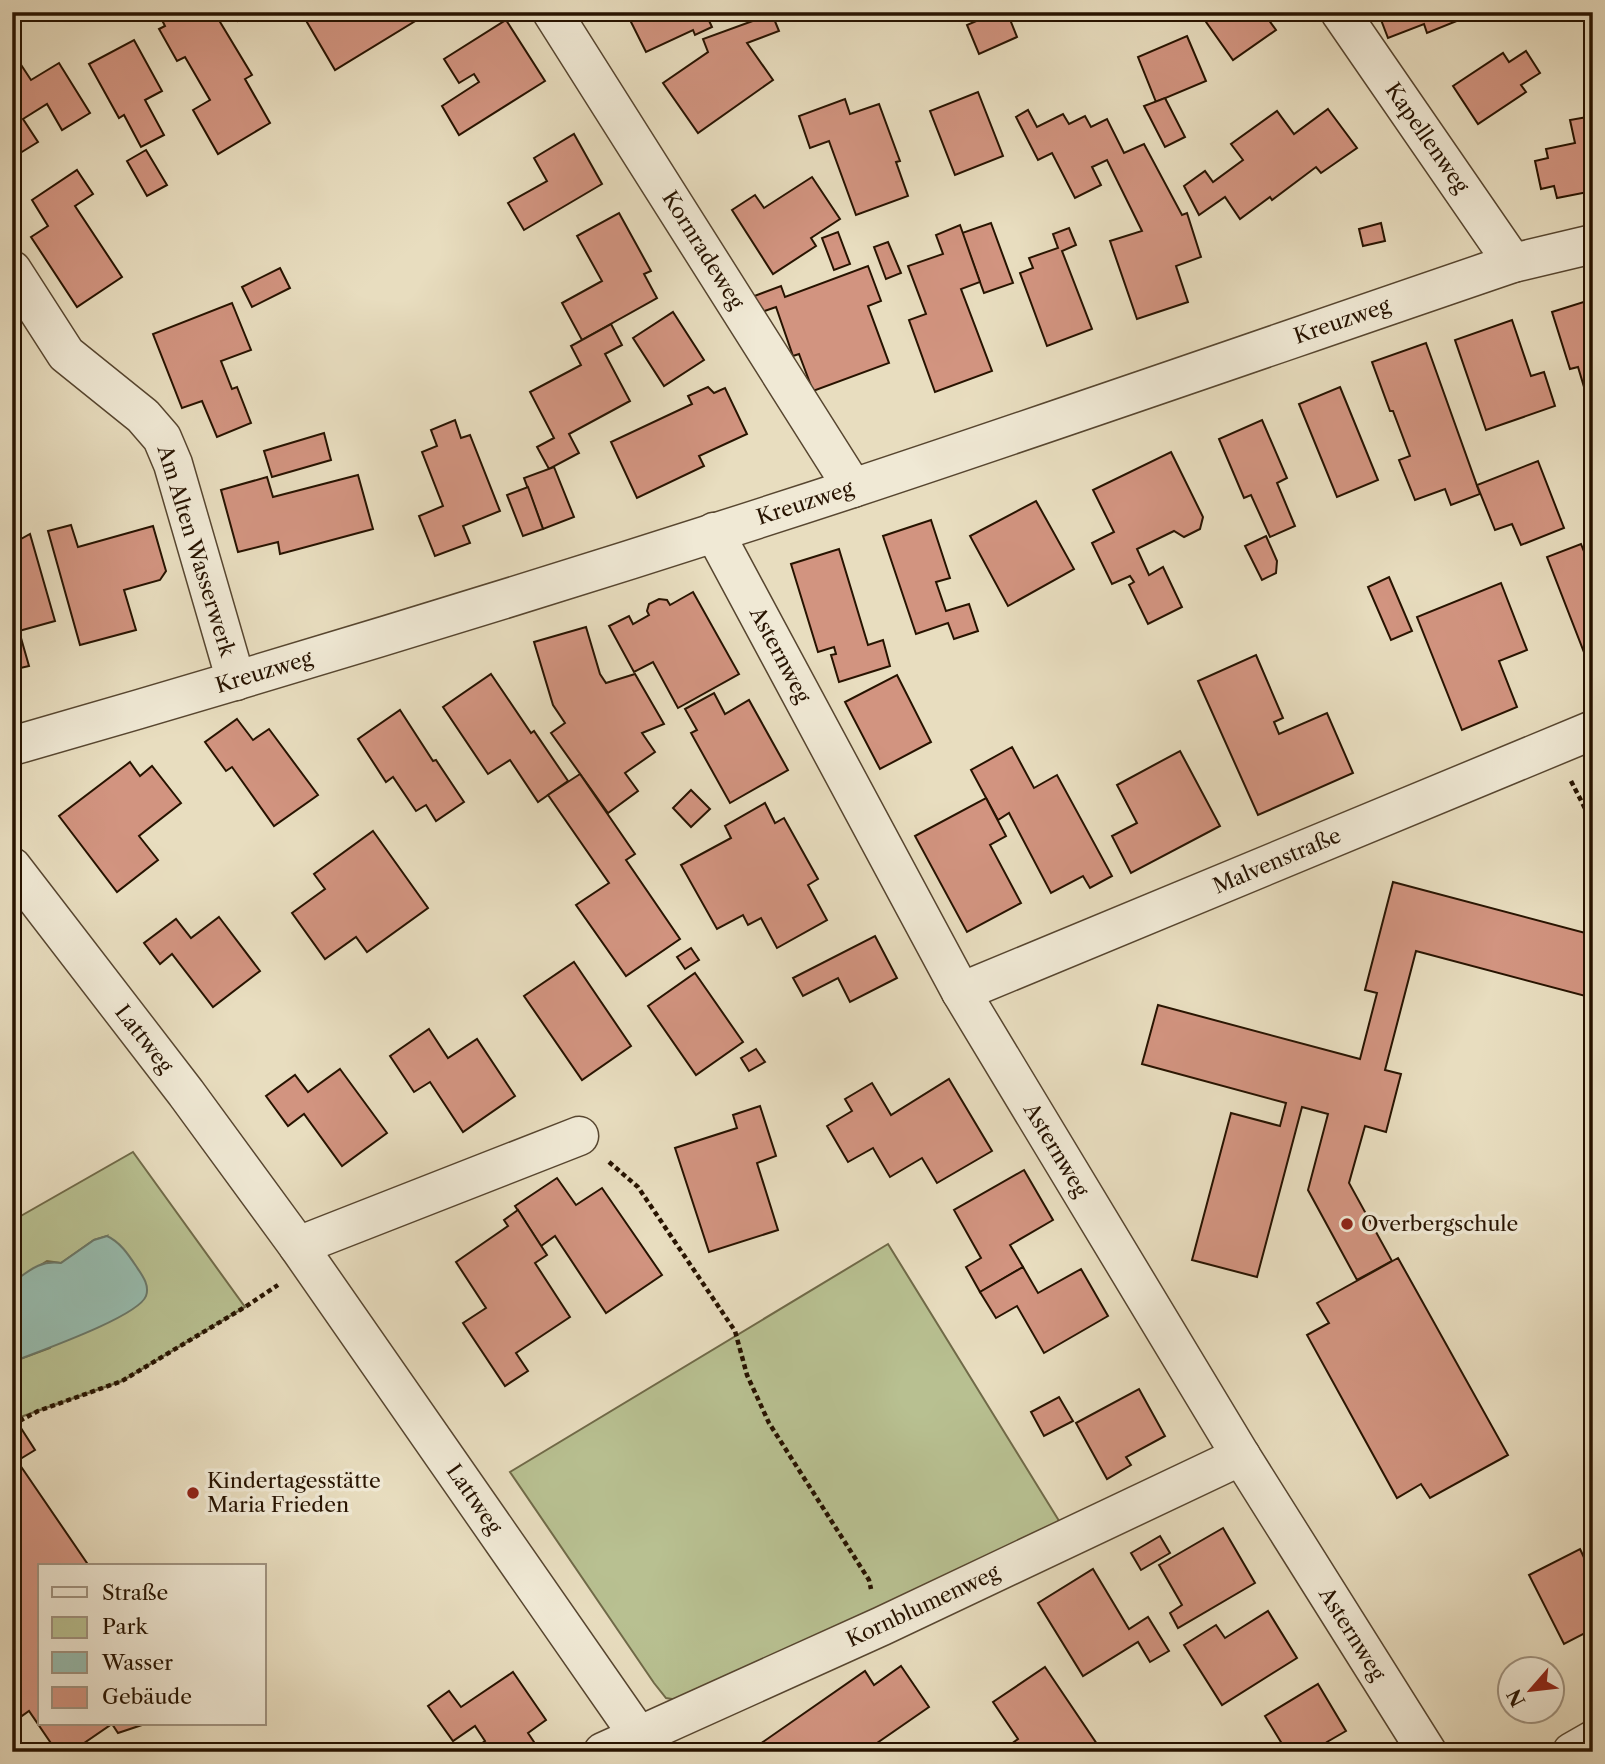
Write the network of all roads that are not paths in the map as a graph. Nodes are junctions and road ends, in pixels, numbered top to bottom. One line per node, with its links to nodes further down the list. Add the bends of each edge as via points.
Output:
1 (552, 12): 6 (street, Kornradeweg)
2 (1340, 12): 4 (street, Kapellenweg)
3 (1593, 244): 4 (street, Kreuzweg)
4 (1513, 263): 6 (street, Kreuzweg)
5 (12, 270): 8 (street, Am Alten Wasserwerk, via 66,354 143,416 162,438)
6 (853, 488): 7 (street, Kreuzweg)
7 (713, 532): 8 (street, Kreuzweg); 12 (street, Asternweg)
8 (236, 681): 10 (street, Kreuzweg)
9 (1593, 730): 12 (street, Malvenstraße)
10 (12, 746)
11 (12, 867): 14 (street, Lattweg)
12 (961, 992): 15 (street, Asternweg)
13 (579, 1136): 14 (street)
14 (304, 1254): 17 (street, Lattweg)
15 (1241, 1456): 17 (street, Kornblumenweg); 19 (street, Asternweg)
16 (1593, 1740): 20 (street)
17 (644, 1743): 18 (street, Kornblumenweg)
18 (603, 1752)
19 (1427, 1752)
20 (1572, 1752)

